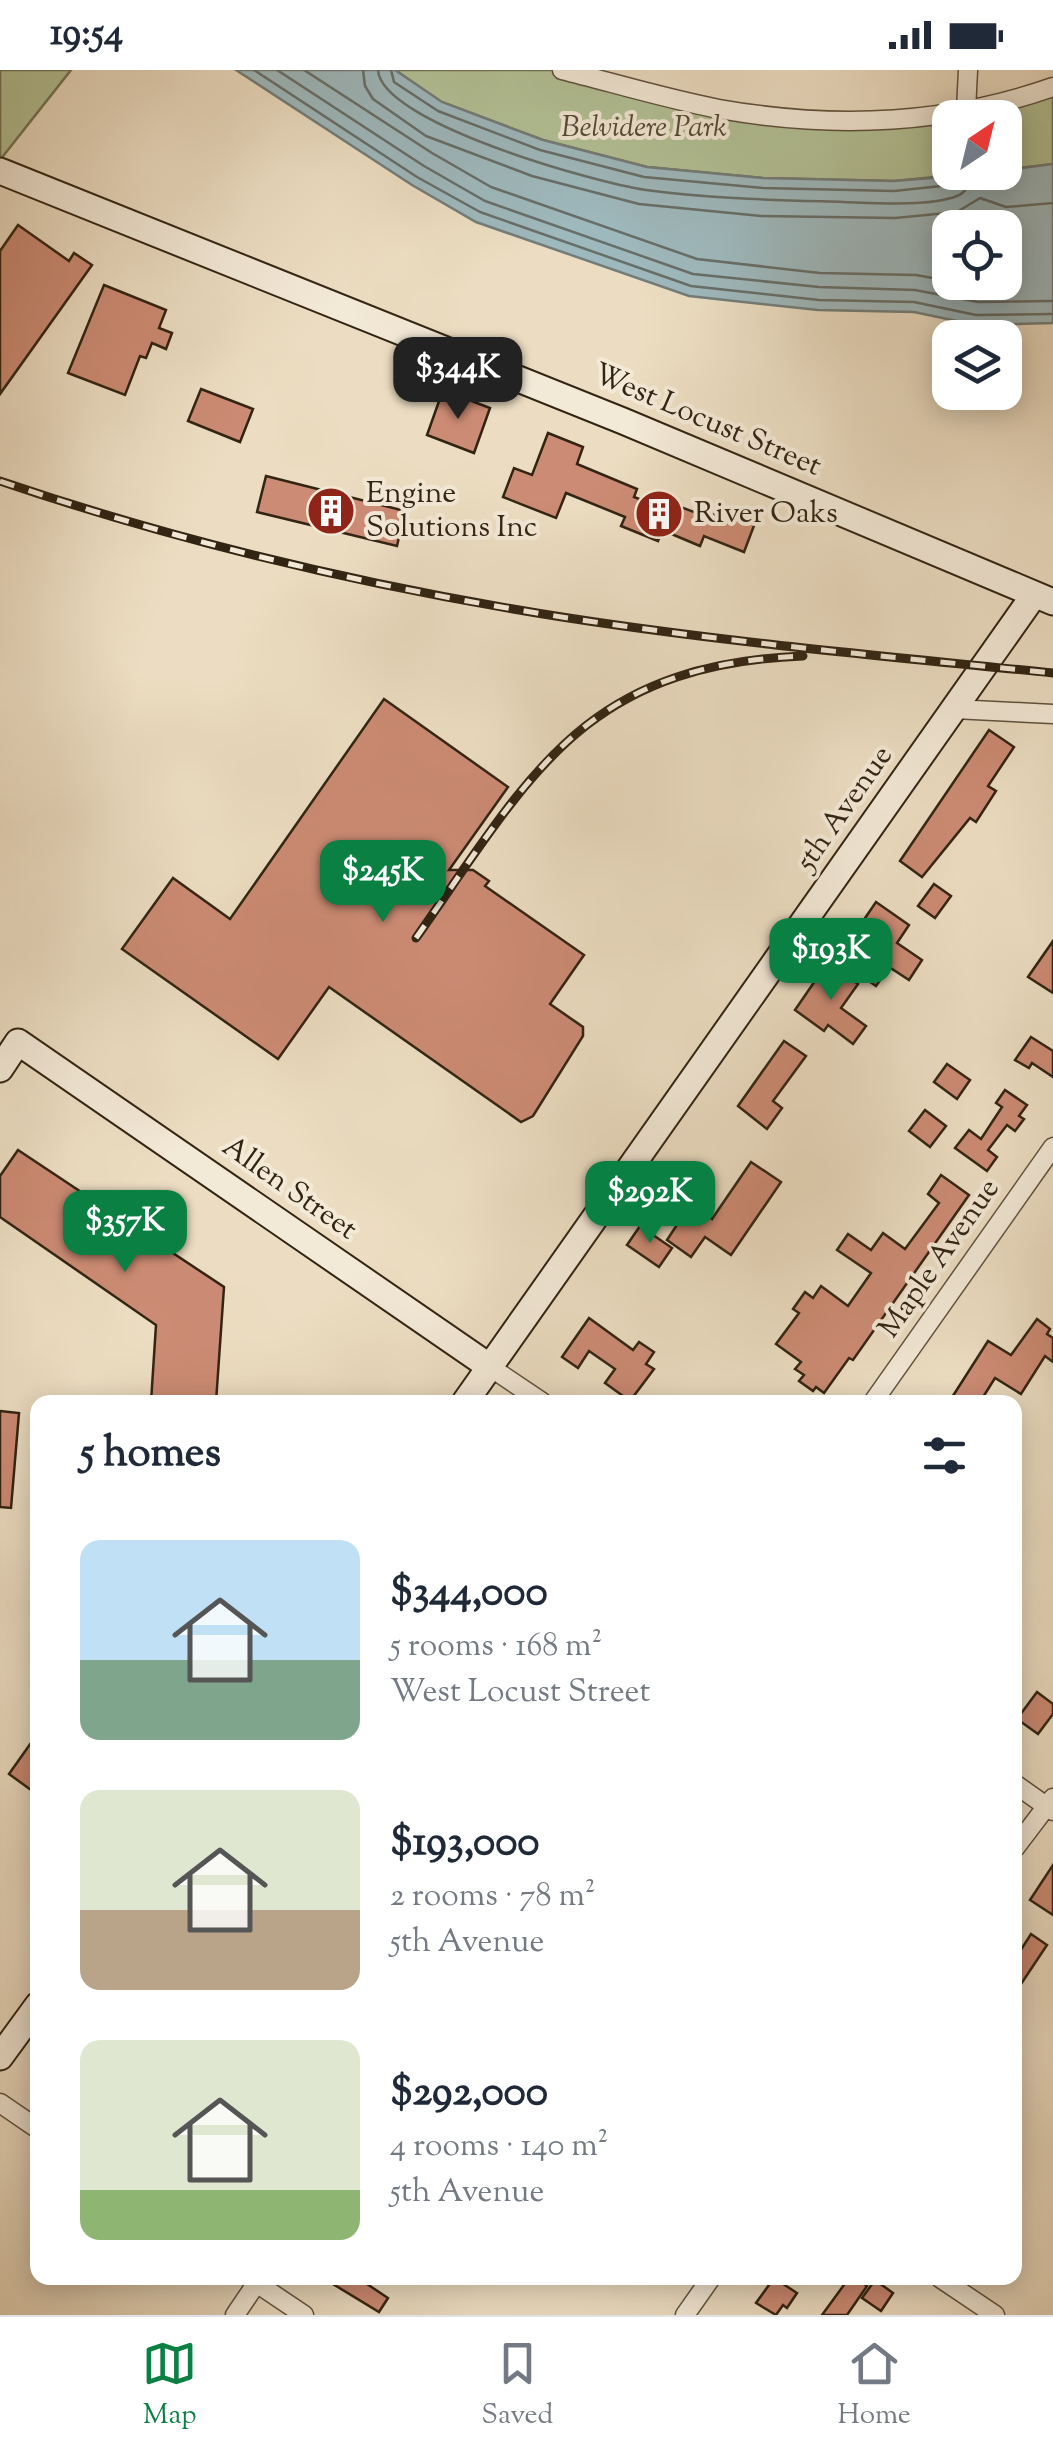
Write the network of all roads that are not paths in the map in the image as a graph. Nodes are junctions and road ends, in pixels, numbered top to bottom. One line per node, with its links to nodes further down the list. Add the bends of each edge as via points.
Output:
1 (562, 70): 6 (street, via 718,108 824,122)
2 (968, 70): 4 (street)
3 (1053, 87): 5 (street)
4 (966, 100)
5 (1004, 100)
6 (932, 115)
7 (0, 171): 8 (street, West Locust Street)
8 (1044, 598): 9 (street, 5th Avenue)
9 (954, 709): 10 (street); 14 (street, 5th Avenue)
10 (1053, 714)
11 (9, 1036): 12 (street); 14 (street, Allen Street)
12 (0, 1070)
13 (1053, 1147): 17 (street, Maple Avenue)
14 (490, 1367): 15 (street, 5th Avenue); 16 (street, Allen Street)
15 (470, 1395)
16 (532, 1395)
17 (878, 1395)
18 (1022, 1788): 19 (street)
19 (1051, 1805): 20 (street)
20 (1022, 1840)
21 (30, 2016): 22 (street)
22 (0, 2057)
23 (0, 2103): 24 (street)
24 (30, 2124)
25 (252, 2285): 29 (street)
26 (263, 2285): 30 (street)
27 (706, 2285): 31 (street)
28 (950, 2285): 32 (street)
29 (235, 2315)
30 (304, 2315)
31 (685, 2315)
32 (995, 2315)

